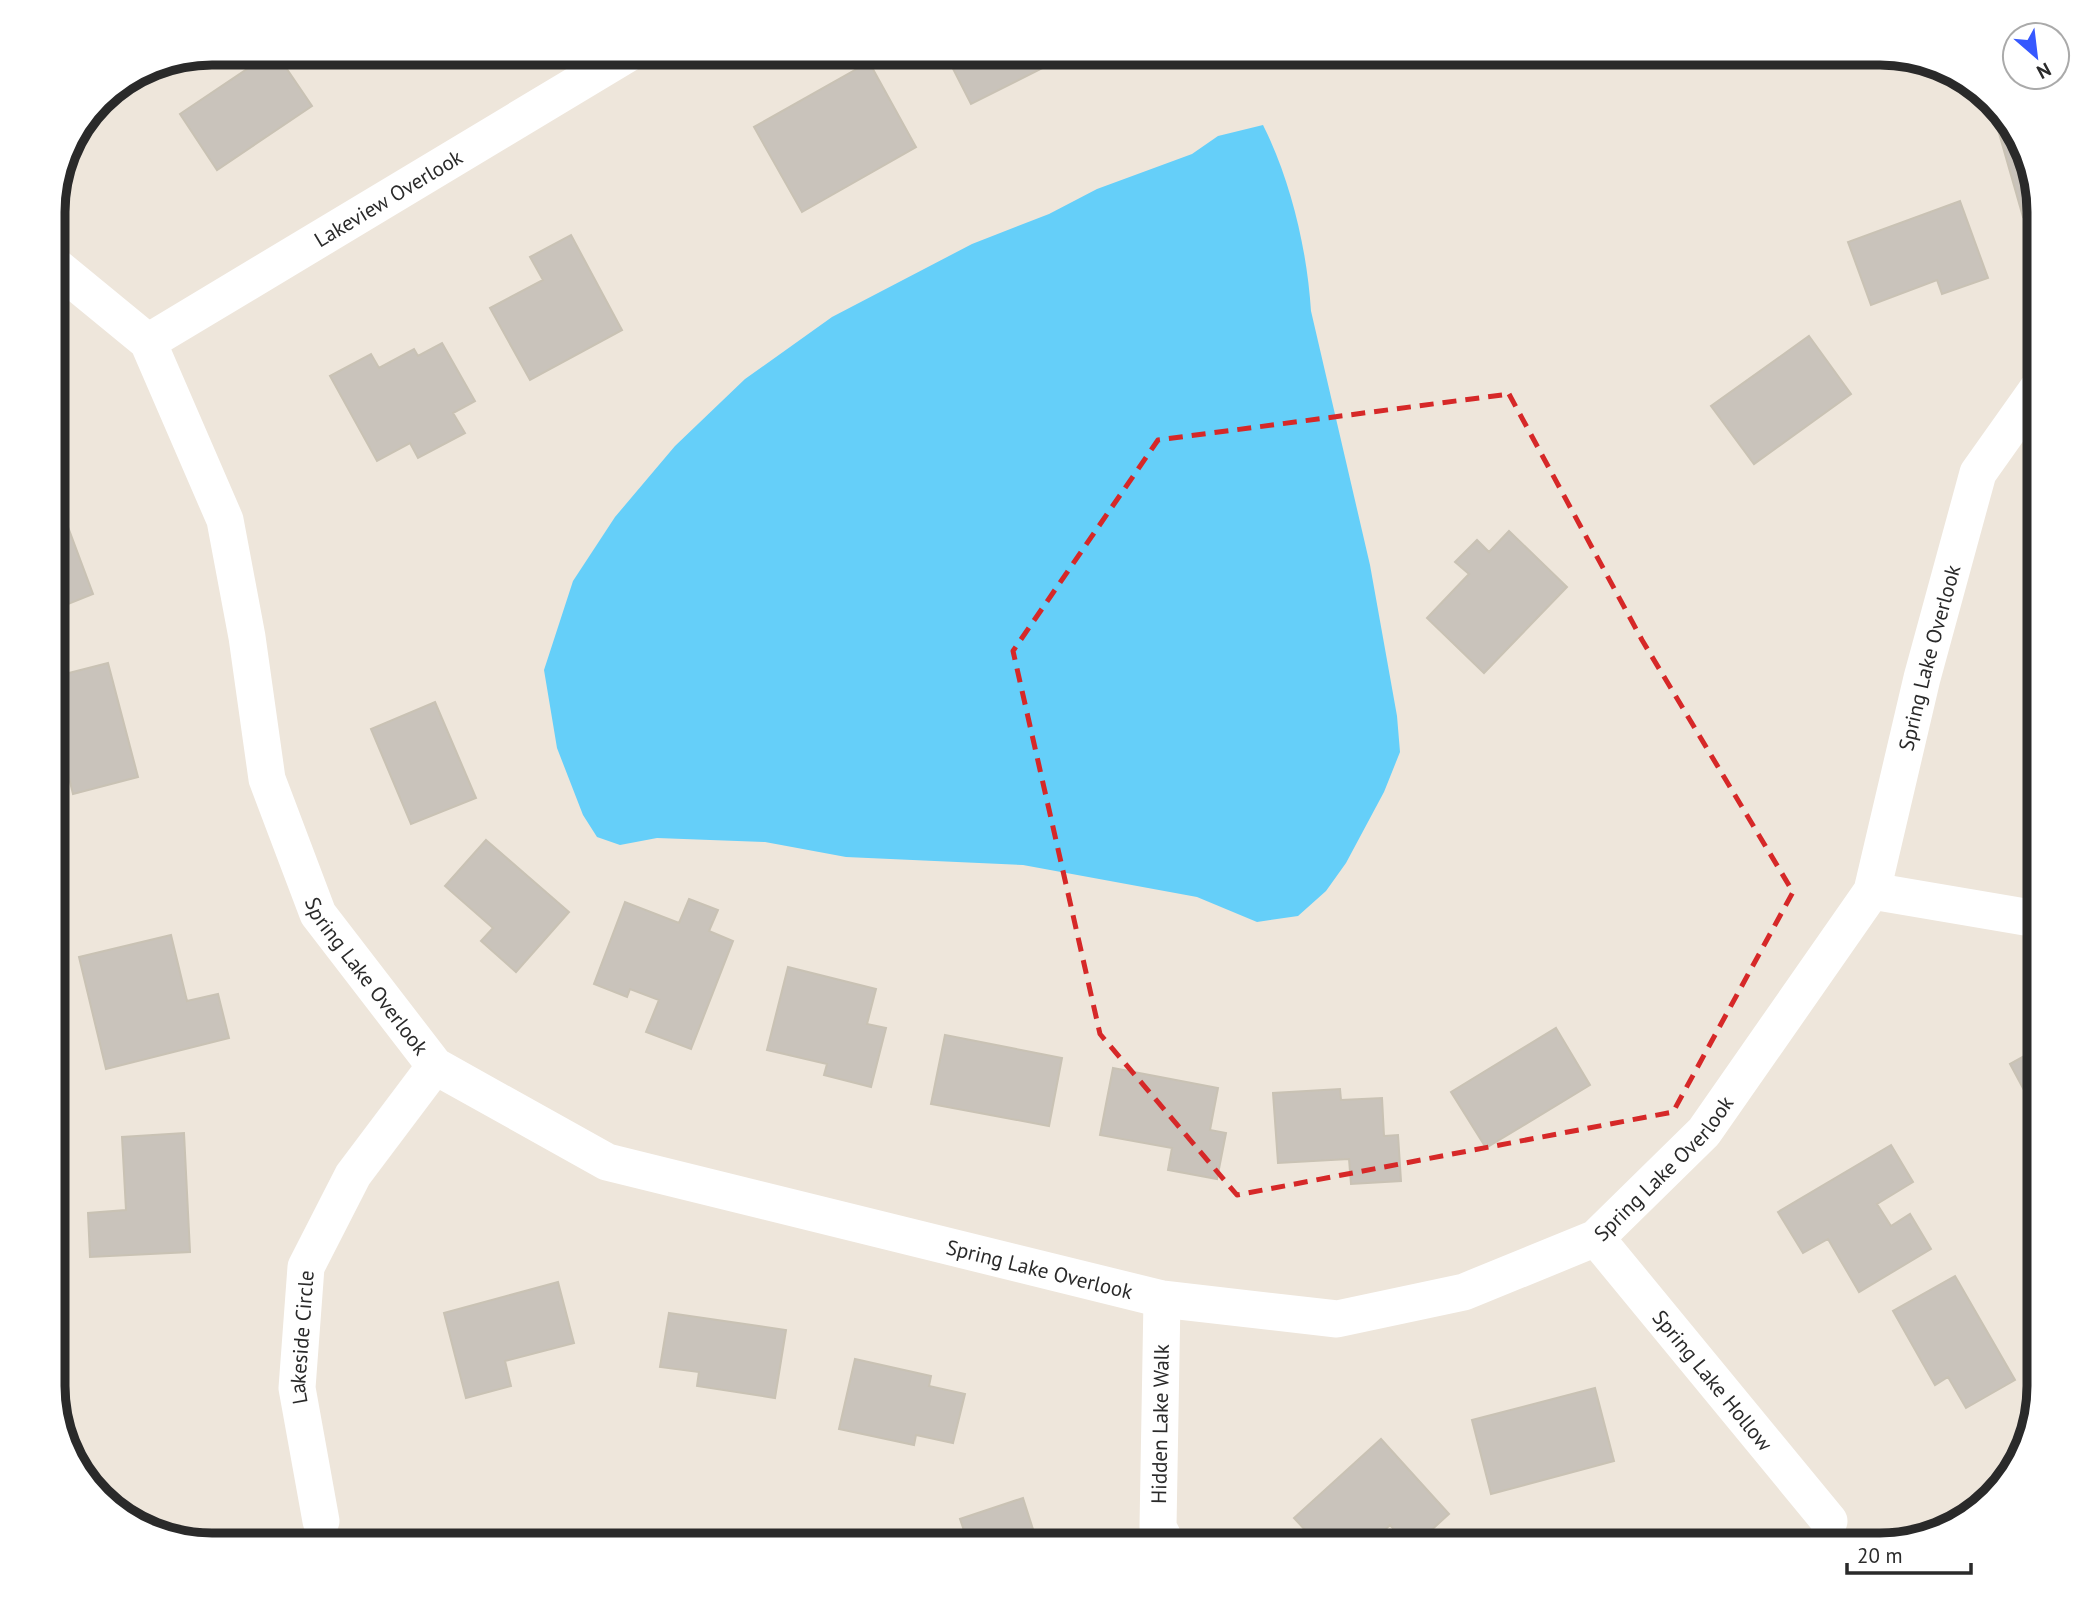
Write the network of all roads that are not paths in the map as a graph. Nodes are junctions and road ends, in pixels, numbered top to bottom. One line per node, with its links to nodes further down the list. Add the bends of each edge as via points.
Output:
1 (607, 65): 3 (street, Lakeview Overlook)
2 (65, 274): 3 (street, Spring Lake Overlook)
3 (148, 342): 7 (street, Spring Lake Overlook, via 225,520 267,779 318,914)
4 (2027, 404): 5 (street, Spring Lake Overlook, via 1978,473 1922,678)
5 (1872, 891): 6 (street); 8 (street, Spring Lake Overlook, via 1704,1132)
6 (2027, 916)
7 (435, 1066): 9 (street, Spring Lake Overlook, via 607,1162); 10 (street, Lakeside Circle, via 353,1175 306,1267 297,1388)
8 (1595, 1238): 9 (street, Spring Lake Overlook, via 1464,1292 1336,1320); 11 (street, Spring Lake Hollow)
9 (1162, 1299): 12 (street, Hidden Lake Walk)
10 (321, 1521)
11 (1829, 1521)
12 (1161, 1533)

